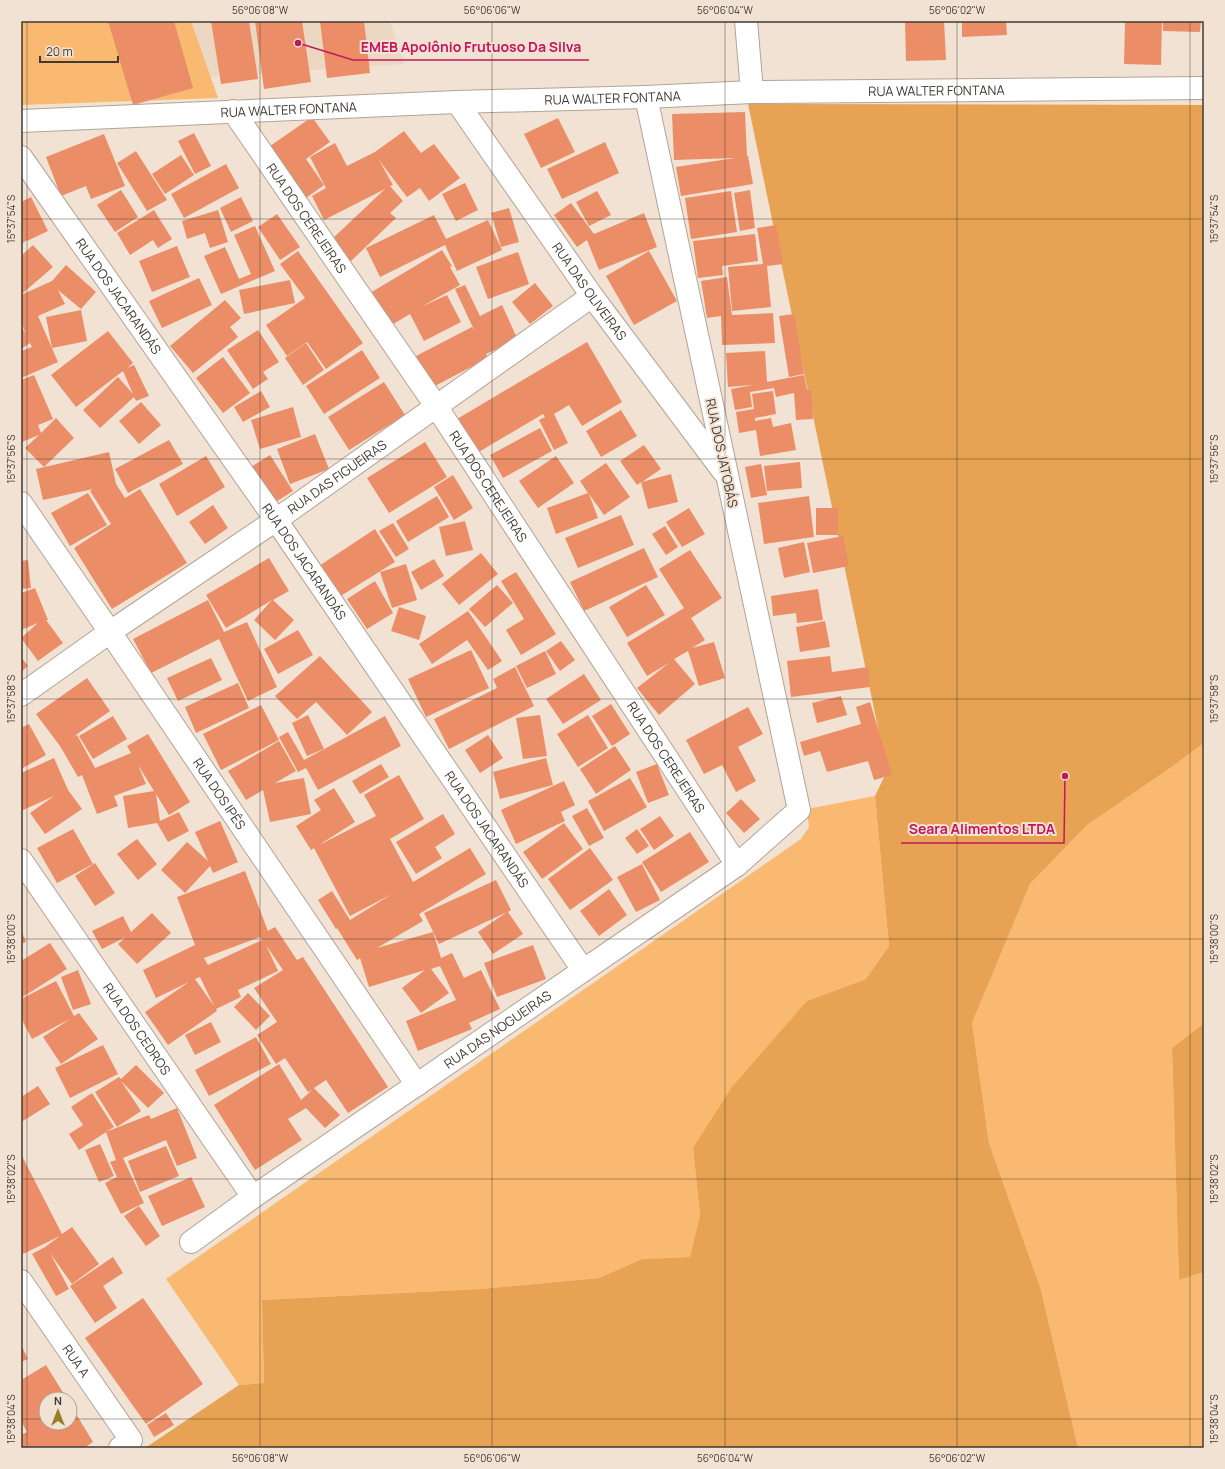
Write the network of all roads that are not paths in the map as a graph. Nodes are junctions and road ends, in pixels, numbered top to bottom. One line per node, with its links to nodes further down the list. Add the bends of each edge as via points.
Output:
1 (746, 21): 3 (street)
2 (1204, 88): 3 (street, RUA WALTER FONTANA)
3 (752, 92): 4 (street, RUA WALTER FONTANA)
4 (646, 97): 5 (street, RUA WALTER FONTANA); 11 (street, RUA DOS JATOBÁS)
5 (457, 102): 6 (street, RUA WALTER FONTANA); 9 (street, RUA DAS OLIVEIRAS)
6 (233, 111): 7 (street, RUA WALTER FONTANA); 10 (street, RUA DOS CEREJEIRAS)
7 (21, 121)
8 (21, 156): 13 (street, RUA DOS JACARANDÁS)
9 (592, 296): 10 (street, RUA DAS FIGUEIRAS); 11 (street, RUA DAS OLIVEIRAS)
10 (436, 406): 13 (street, RUA DAS FIGUEIRAS); 18 (street, RUA DOS CEREJEIRAS)
11 (727, 476): 16 (street, RUA DOS JATOBÁS)
12 (21, 503): 14 (street, RUA DOS IPÊS)
13 (276, 520): 14 (street, RUA DAS FIGUEIRAS); 19 (street, RUA DOS JACARANDÁS)
14 (110, 632): 15 (street, RUA DAS FIGUEIRAS); 20 (street, RUA DOS IPÊS)
15 (21, 695)
16 (799, 810): 18 (street, RUA DAS NOGUEIRAS)
17 (21, 860): 21 (street, RUA DOS CEDROS)
18 (737, 865): 19 (street, RUA DAS NOGUEIRAS)
19 (583, 970): 20 (street, RUA DAS NOGUEIRAS)
20 (417, 1085): 21 (street, RUA DAS NOGUEIRAS)
21 (253, 1198): 22 (street, RUA DAS NOGUEIRAS)
22 (191, 1242)
23 (21, 1281): 24 (street, RUA A)
24 (126, 1444)

